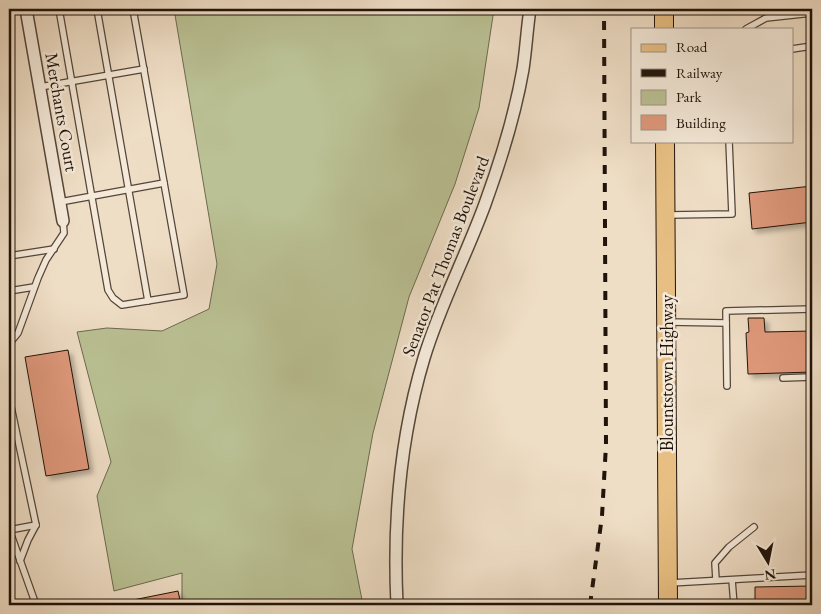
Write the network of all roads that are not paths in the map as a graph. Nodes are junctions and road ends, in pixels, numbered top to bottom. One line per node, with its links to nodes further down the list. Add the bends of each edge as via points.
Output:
1 (26, 9): 15 (street, Merchants Court)
2 (59, 9): 14 (lane)
3 (97, 9): 13 (lane)
4 (133, 9): 12 (lane)
5 (530, 9): 46 (street, Senator Pat Thomas Boulevard, via 523,69 505,146 440,308 412,402 396,524)
6 (664, 9): 8 (main road)
7 (812, 13): 9 (lane, via 766,18)
8 (664, 28)
9 (748, 28)
10 (812, 46): 11 (lane)
11 (794, 49)
12 (144, 69): 13 (lane); 18 (lane)
13 (109, 75): 14 (lane); 19 (lane)
14 (72, 82): 15 (lane); 20 (lane)
15 (40, 87): 21 (street, Merchants Court)
16 (665, 142): 22 (main road, Blountstown Highway)
17 (729, 142): 22 (lane, via 732,214)
18 (164, 183): 19 (lane); 28 (lane, via 184,295)
19 (128, 190): 20 (lane); 28 (lane)
20 (92, 196): 21 (lane); 28 (lane, via 108,290 122,306)
21 (60, 202): 23 (street, Merchants Court)
22 (666, 215): 30 (main road, Blountstown Highway)
23 (63, 221): 24 (lane, via 64,233)
24 (54, 249): 25 (lane); 26 (lane)
25 (9, 256)
26 (34, 287): 27 (lane); 32 (lane, via 18,333)
27 (9, 292)
28 (148, 301)
29 (812, 309): 31 (lane, via 726,311)
30 (666, 322): 31 (lane); 44 (main road, Blountstown Highway)
31 (726, 323): 35 (lane)
32 (9, 344)
33 (812, 377): 34 (lane)
34 (783, 378)
35 (727, 386)
36 (9, 397): 37 (lane)
37 (36, 525): 39 (lane); 40 (lane)
38 (754, 526): 42 (lane, via 716,563)
39 (9, 529): 40 (lane)
40 (20, 561): 45 (lane)
41 (812, 575): 43 (lane)
42 (716, 580): 43 (lane); 44 (lane)
43 (732, 580): 48 (lane)
44 (668, 583): 47 (main road, Blountstown Highway)
45 (36, 605)
46 (397, 605)
47 (668, 605)
48 (734, 605)

